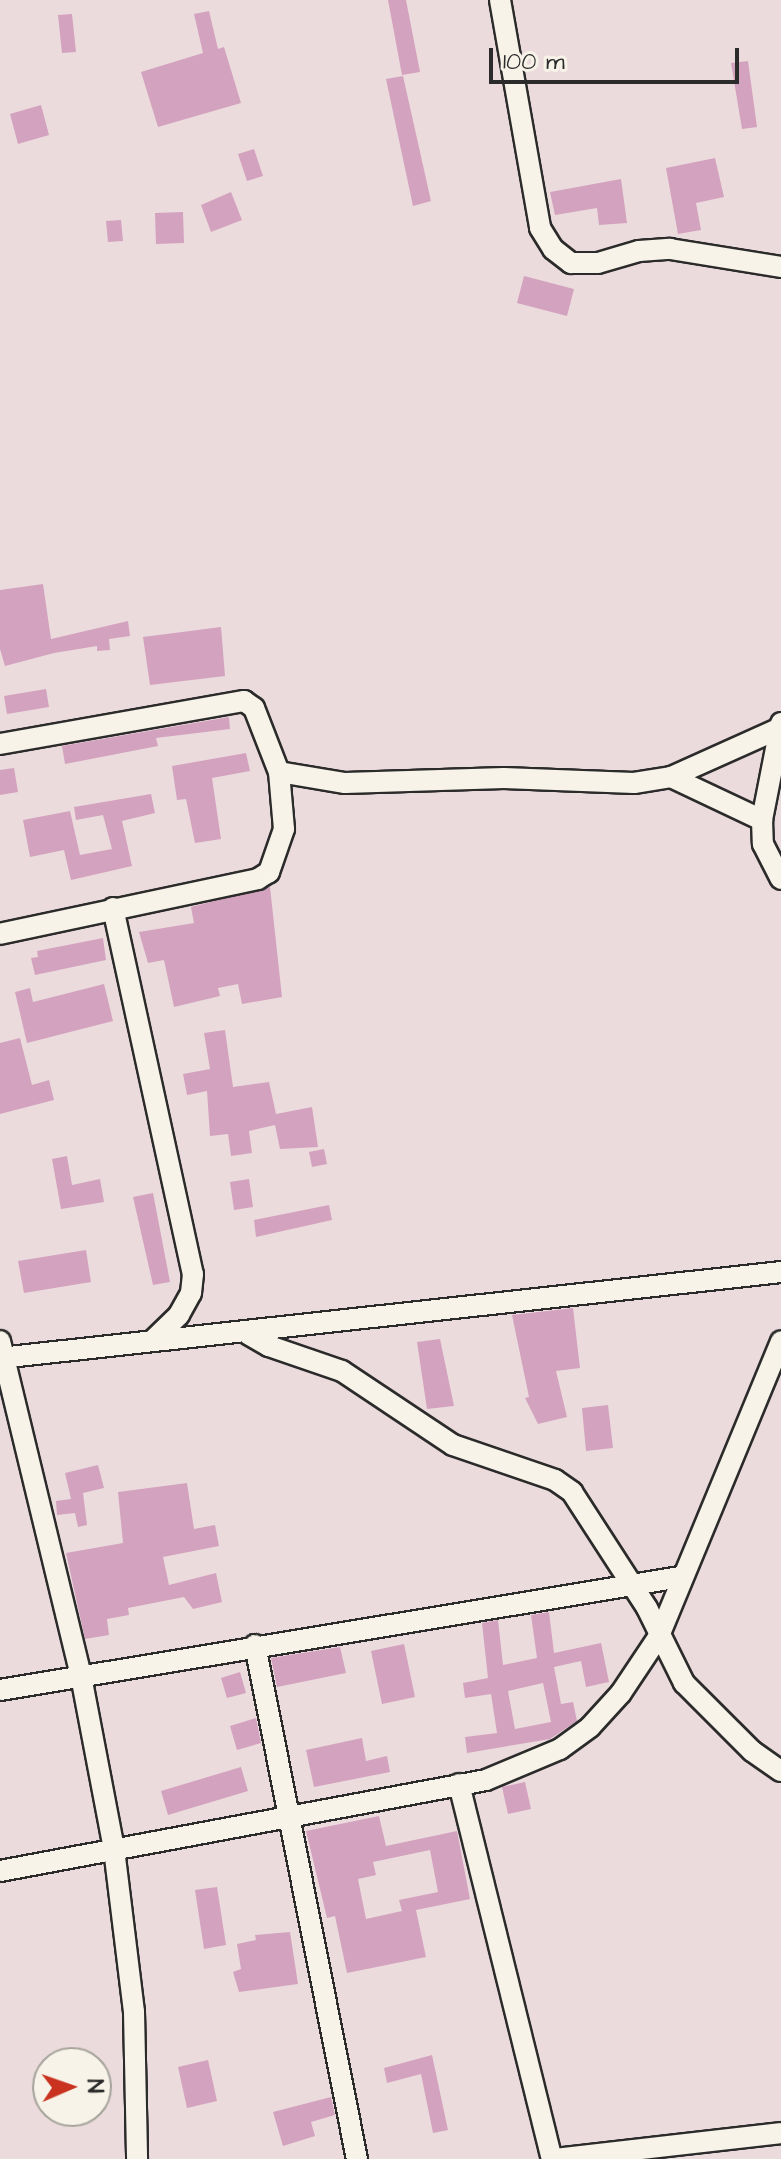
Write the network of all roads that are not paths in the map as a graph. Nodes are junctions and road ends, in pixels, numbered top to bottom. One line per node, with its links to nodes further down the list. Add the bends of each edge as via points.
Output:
1 (500, 0): 2 (street, via 540,228 553,249 571,263 670,249)
2 (781, 267)
3 (780, 726): 6 (street); 7 (street)
4 (0, 744): 5 (street, via 244,701 254,708)
5 (279, 772): 6 (street, via 345,783 504,778 634,783); 9 (street, via 284,829 269,872)
6 (671, 777): 7 (street)
7 (762, 820): 8 (street, via 763,844)
8 (781, 879)
9 (113, 908): 10 (street); 13 (street, via 193,1274 191,1293 179,1315)
10 (0, 934)
11 (781, 1272): 12 (street)
12 (248, 1334): 13 (street); 17 (street, via 342,1371 453,1445 555,1480 592,1517)
13 (152, 1341): 15 (street)
14 (781, 1341): 16 (street)
15 (1, 1352): 20 (street)
16 (680, 1577): 17 (street); 18 (street)
17 (632, 1582): 18 (street); 19 (street)
18 (659, 1636): 22 (street, via 684,1683 752,1751); 23 (street, via 590,1727 524,1767)
19 (255, 1645): 20 (street); 24 (street)
20 (81, 1676): 21 (street); 25 (street)
21 (0, 1690)
22 (781, 1771)
23 (459, 1784): 24 (street); 31 (street)
24 (290, 1814): 25 (street); 30 (street)
25 (114, 1849): 26 (street); 29 (street, via 134,2012)
26 (0, 1871)
27 (781, 2133): 28 (street)
28 (738, 2137): 31 (street); 32 (street)
29 (137, 2159)
30 (357, 2159)
31 (553, 2159)
32 (741, 2159)

